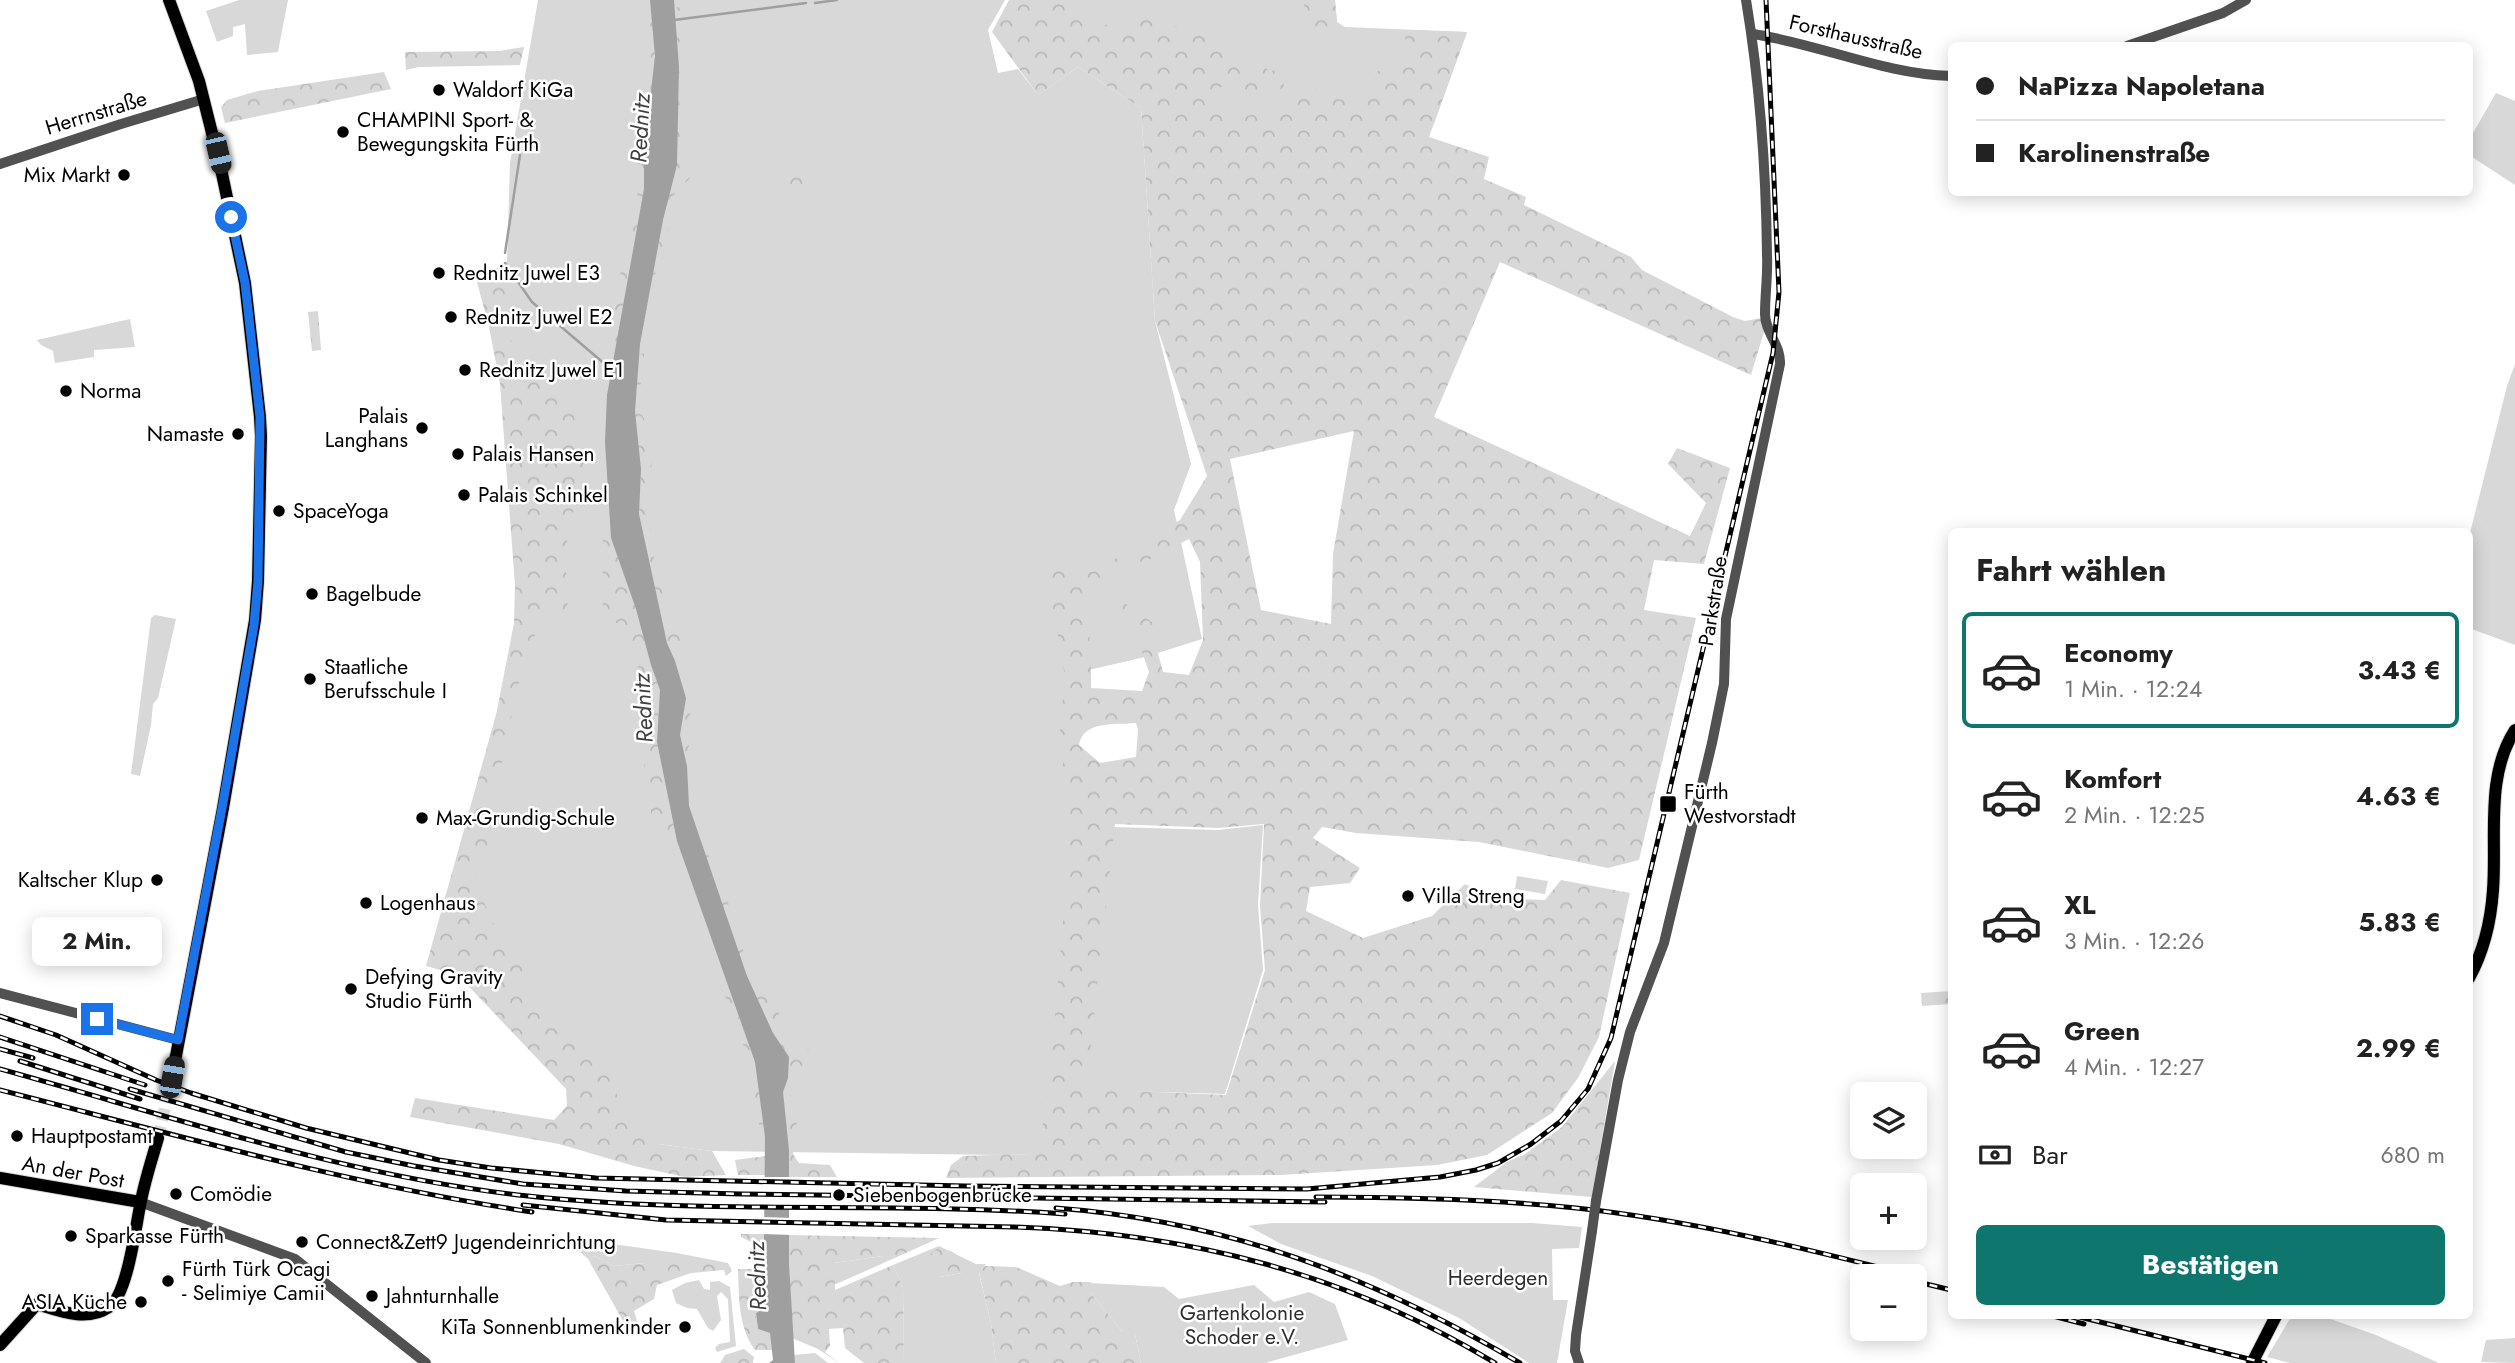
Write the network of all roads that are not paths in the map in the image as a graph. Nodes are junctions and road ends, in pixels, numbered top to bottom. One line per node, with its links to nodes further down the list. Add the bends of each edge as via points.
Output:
1 (169, 0): 7 (main road)
2 (1746, 0): 4 (street, Parkstraße)
3 (2246, 0): 5 (street, via 2213,17)
4 (1753, 33): 6 (street, Forsthausstraße, via 1877,65); 20 (street, Parkstraße, bridge, via 1767,243 1765,315 1780,364 1726,620 1724,684 1712,743 1664,943 1630,1032 1618,1080 1576,1335)
5 (2139, 42)
6 (1948, 76)
7 (204, 99): 8 (street, Herrnstraße); 12 (main road, via 243,273 259,407 258,581 223,803)
8 (0, 164)
9 (2515, 730): 10 (main road, via 2499,771 2494,803 2494,887 2481,954)
10 (2473, 970)
11 (0, 993): 12 (street)
12 (178, 1040): 13 (main road)
13 (172, 1077)
14 (158, 1138): 16 (main road)
15 (0, 1178): 16 (main road, An der Post)
16 (140, 1202): 18 (main road, via 118,1298 106,1309 73,1315 37,1304); 19 (street, via 295,1259)
17 (2274, 1319): 21 (main road)
18 (0, 1345)
19 (426, 1363)
20 (1579, 1363)
21 (2252, 1363)

